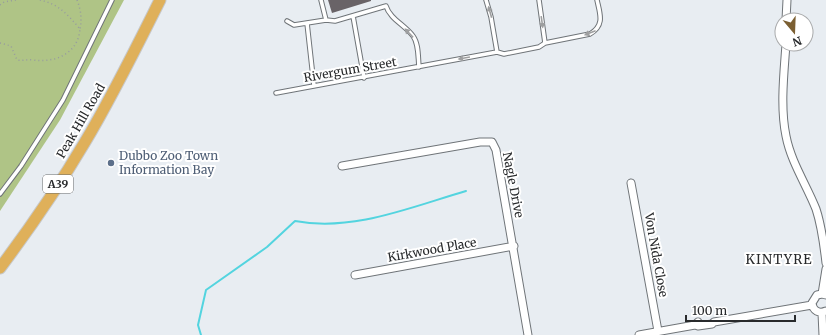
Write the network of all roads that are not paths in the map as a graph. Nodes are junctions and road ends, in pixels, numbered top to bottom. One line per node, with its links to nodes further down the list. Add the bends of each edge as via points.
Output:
1 (112, 0): 24 (lane, via 63,100)
2 (160, 0): 27 (highway, Peak Hill Road / A39, via 85,143)
3 (321, 0): 12 (lane)
4 (388, 0): 9 (lane)
5 (486, 0): 16 (lane, one-way to 5)
6 (539, 0): 15 (lane, one-way to 15)
7 (597, 0): 15 (lane, Rivergum Street, one-way to 15, via 600,18 596,30 590,34)
8 (787, 0): 10 (street)
9 (386, 6): 11 (lane); 18 (lane, one-way to 9, via 413,36 388,12)
10 (786, 12)
11 (353, 16): 12 (lane, via 335,21); 19 (lane)
12 (326, 20): 14 (lane)
13 (287, 22): 14 (lane, via 294,25)
14 (307, 23): 20 (lane)
15 (545, 43): 16 (lane, Rivergum Street, via 539,47 504,54)
16 (497, 52): 18 (lane, Rivergum Street, one-way to 18)
17 (786, 52): 26 (street, via 783,107 786,137 793,160 820,222)
18 (419, 67): 19 (lane, Rivergum Street)
19 (364, 78): 20 (lane, Rivergum Street)
20 (314, 86): 21 (lane, Rivergum Street)
21 (276, 93)
22 (342, 166): 25 (street, Nagle Drive, via 492,142 496,150)
23 (632, 183): 33 (street, Von Nida Close)
24 (0, 194)
25 (514, 246): 29 (street, Kirkwood Place); 34 (street, Nagle Drive)
26 (826, 263)
27 (0, 268)
28 (826, 269): 30 (street)
29 (355, 275)
30 (824, 295): 31 (street, via 814,297)
31 (812, 305): 32 (street, via 817,312); 33 (street, via 712,324)
32 (824, 312): 36 (street)
33 (658, 331): 35 (street)
34 (528, 335)
35 (638, 335)
36 (823, 335)

